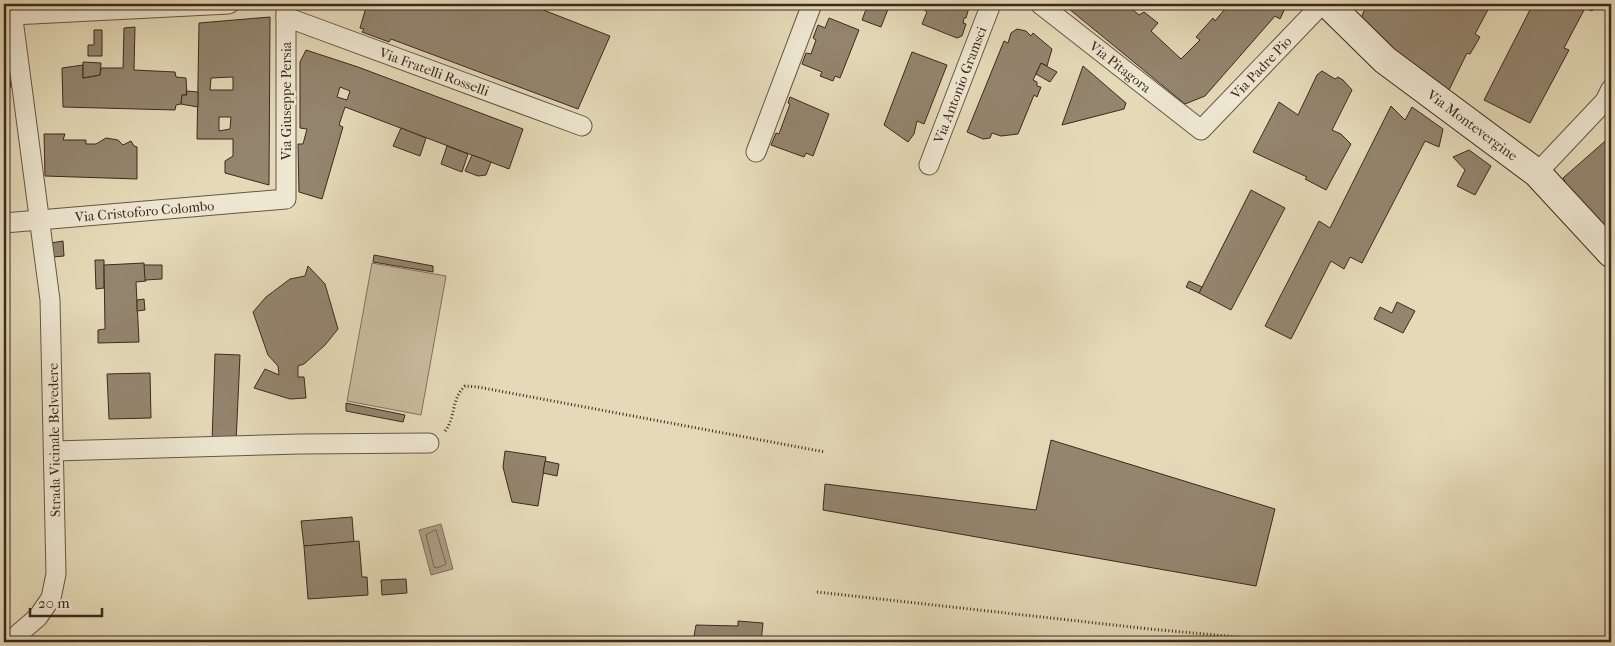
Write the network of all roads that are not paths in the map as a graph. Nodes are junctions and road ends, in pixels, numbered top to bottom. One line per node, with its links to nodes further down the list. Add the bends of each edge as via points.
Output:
1 (229, 4): 7 (street)
2 (812, 4): 12 (street)
3 (991, 4): 13 (street, Via Antonio Gramsci)
4 (1040, 4): 11 (street, Via Pitagora)
5 (1322, 4): 11 (street, Via Padre Pio)
6 (1328, 4): 14 (street, Via Montevergine, via 1385,60)
7 (12, 9): 16 (street, Strada Vicinale Belvedere)
8 (286, 10): 10 (street, Via Fratelli Rosselli); 15 (street, Via Giuseppe Persia)
9 (1611, 89): 14 (street, via 1605,101)
10 (582, 126)
11 (1200, 130)
12 (756, 152)
13 (929, 165)
14 (1537, 174): 18 (street, Via Montevergine)
15 (286, 199): 16 (street, Via Cristoforo Colombo)
16 (41, 220): 17 (street, Via Cristoforo Colombo); 20 (street, Strada Vicinale Belvedere, via 50,300)
17 (4, 223)
18 (1611, 252)
19 (429, 443): 20 (street)
20 (54, 451): 21 (street, Strada Vicinale Belvedere, via 56,574 51,598 38,617)
21 (9, 642)

